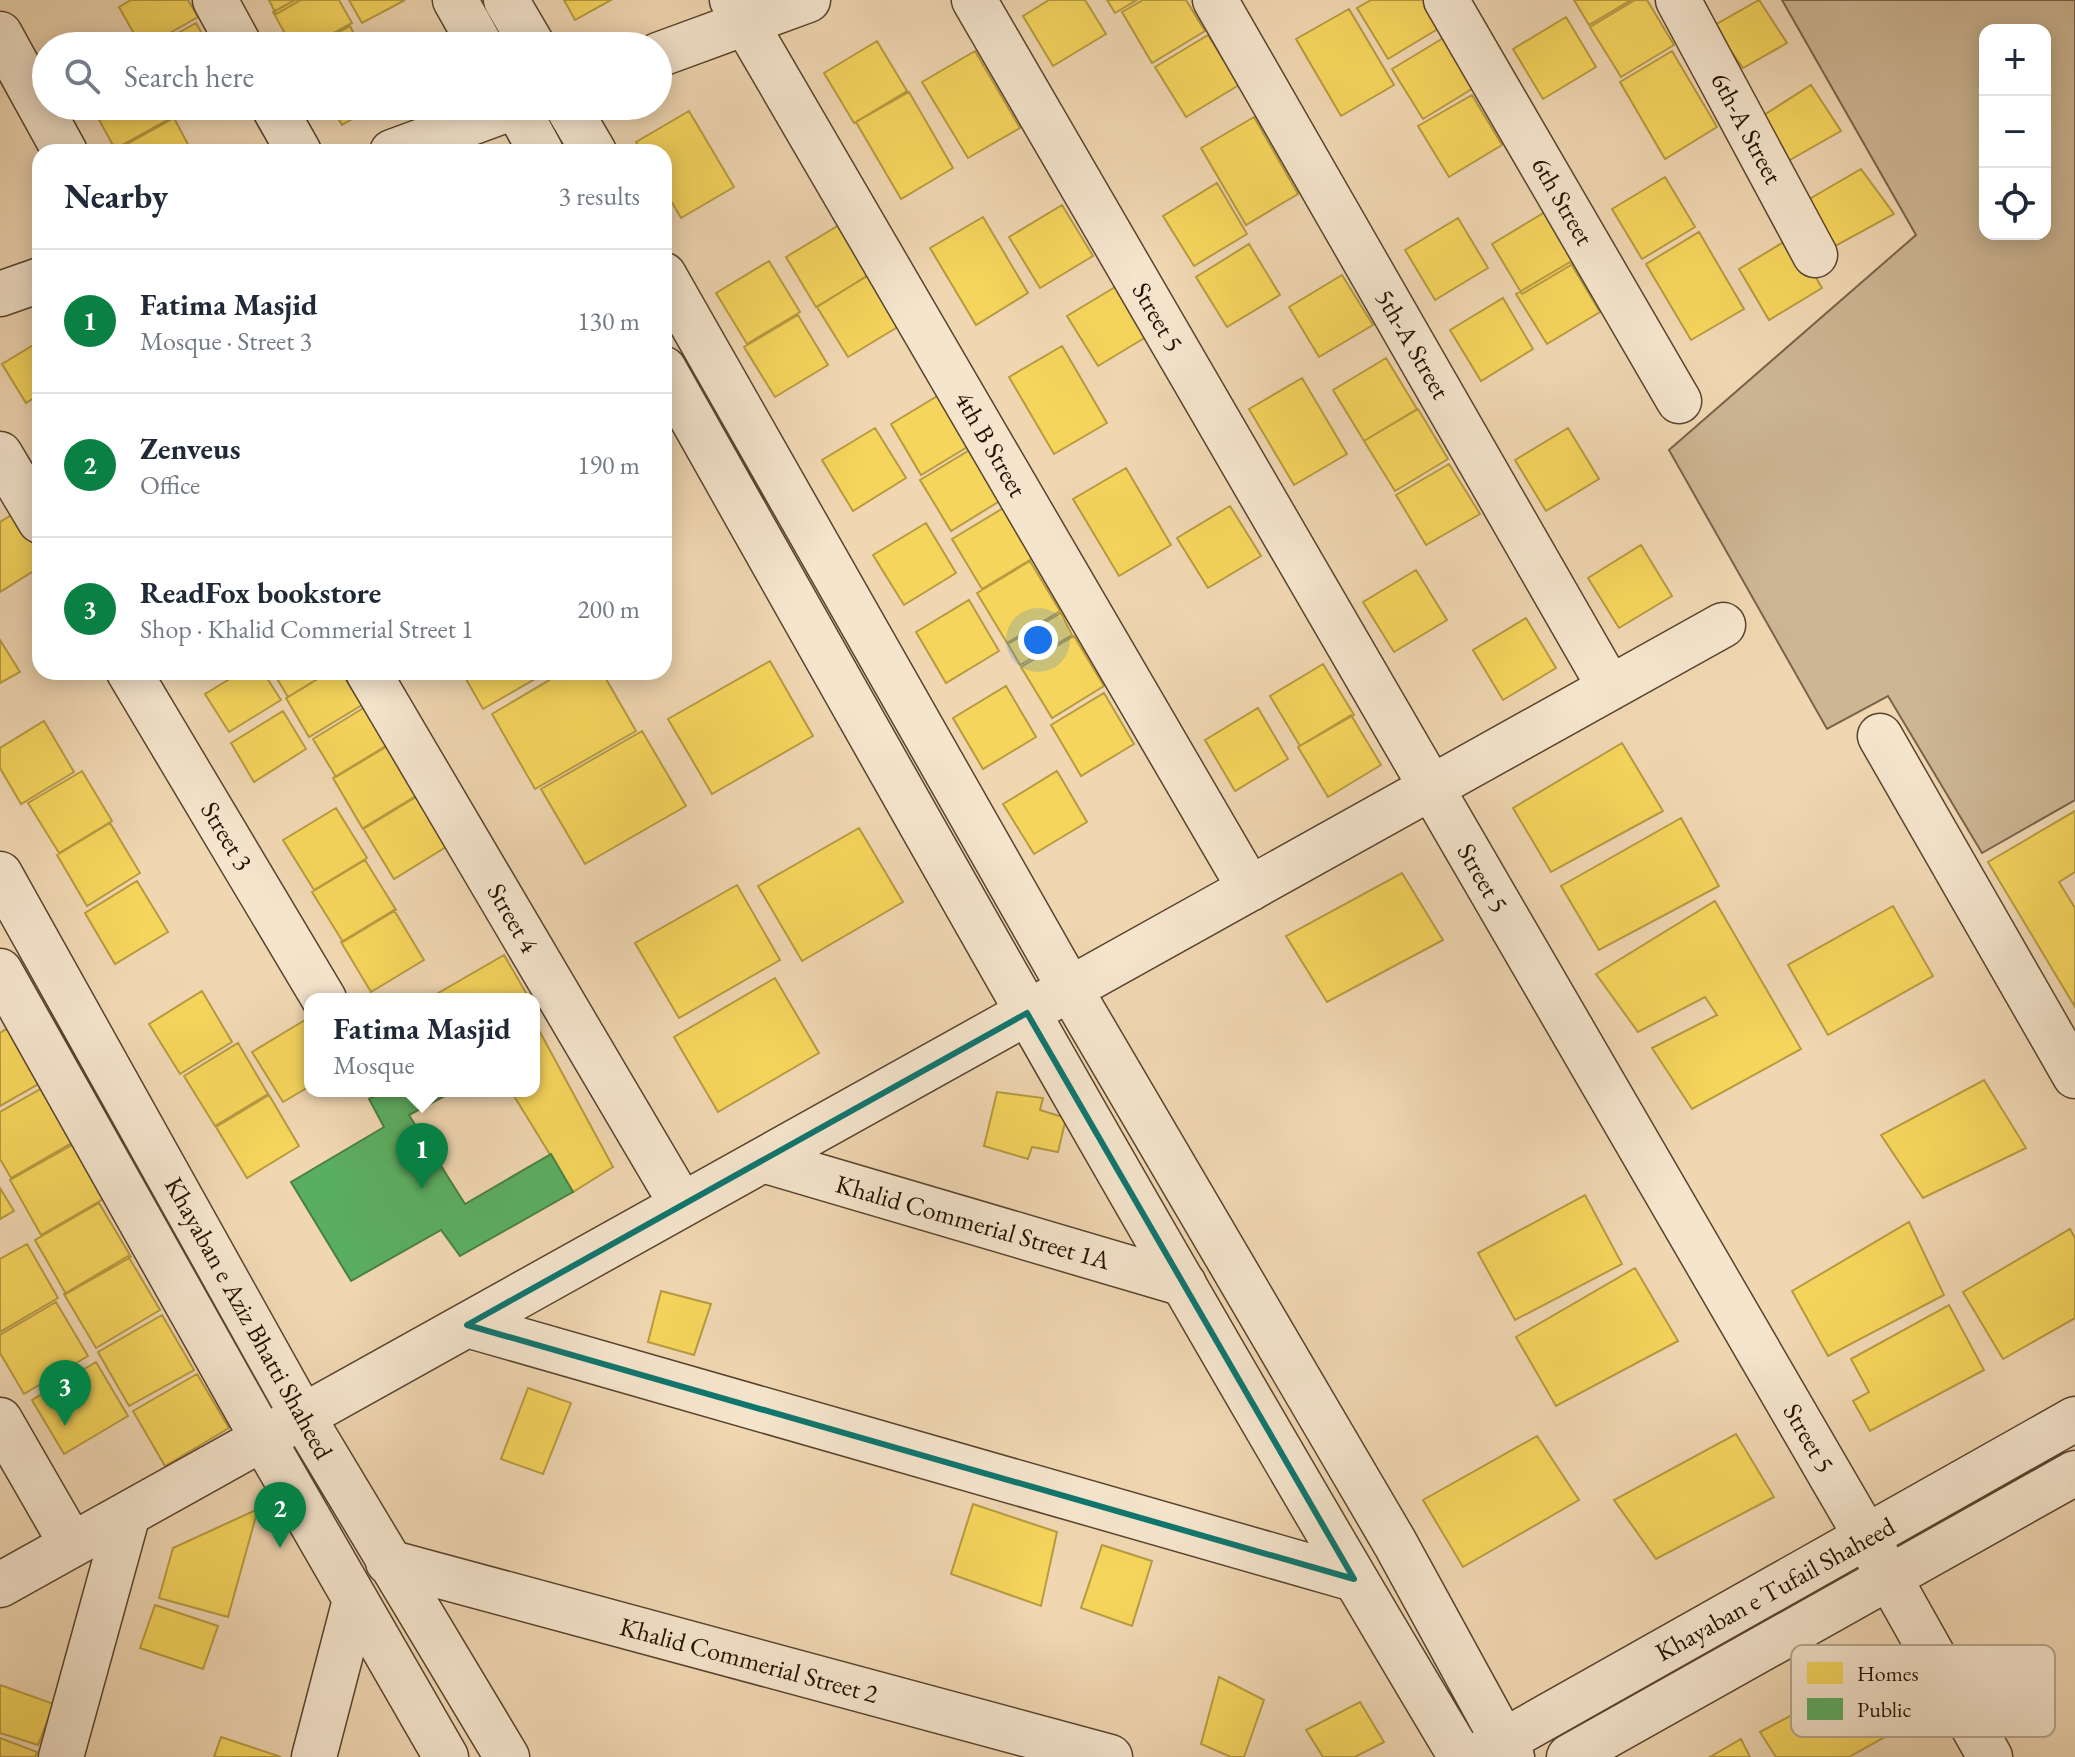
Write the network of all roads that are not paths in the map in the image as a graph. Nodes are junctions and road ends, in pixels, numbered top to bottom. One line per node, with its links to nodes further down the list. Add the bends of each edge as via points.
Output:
1 (215, 0): 10 (street)
2 (455, 0): 11 (street)
3 (506, 0): 12 (street)
4 (808, 0): 9 (street)
5 (974, 0): 39 (street, Street 5)
6 (1215, 0): 37 (street, 5th-A Street)
7 (1446, 0): 31 (street, 6th Street)
8 (1678, 0): 26 (street, 6th-A Street)
9 (738, 12): 14 (street); 41 (street, 4th B Street)
10 (232, 32)
11 (473, 32)
12 (525, 32)
13 (0, 34): 15 (street)
14 (672, 47)
15 (32, 92)
16 (47, 120): 21 (street)
17 (281, 120): 22 (street)
18 (478, 120): 23 (street)
19 (524, 120): 24 (street)
20 (575, 120): 25 (street)
21 (61, 144)
22 (294, 144)
23 (414, 144)
24 (537, 144)
25 (589, 144)
26 (1815, 255)
27 (32, 283): 29 (street)
28 (672, 289): 43 (street)
29 (0, 294)
30 (672, 383): 45 (street)
31 (1679, 401)
32 (0, 454): 33 (street)
33 (32, 508)
34 (1723, 625): 37 (street)
35 (134, 680): 44 (street, Street 3)
36 (373, 680): 48 (street, Street 4)
37 (1610, 688): 39 (street)
38 (1880, 736): 46 (street)
39 (1431, 788): 41 (street); 57 (street, Street 5)
40 (0, 874): 51 (street, Khayaban e Aziz Bhatti Shaheed)
41 (1250, 889): 43 (street)
42 (0, 971): 54 (street, Khayaban e Aziz Bhatti Shaheed)
43 (1070, 989): 45 (street); 66 (street, via 1395,1543)
44 (320, 993)
45 (1027, 1013): 47 (street); 49 (street)
46 (2075, 1076)
47 (763, 1160): 48 (street); 49 (street, Khalid Commerial Street 1A)
48 (682, 1205): 50 (street)
49 (1184, 1284): 61 (street)
50 (467, 1325): 51 (street); 61 (street)
51 (303, 1417): 54 (street); 59 (street, Khayaban e Aziz Bhatti Shaheed)
52 (2075, 1419): 57 (street, Khayaban e Tufail Shaheed)
53 (0, 1420): 58 (street)
54 (263, 1439): 56 (street); 63 (street, Khayaban e Aziz Bhatti Shaheed)
55 (2075, 1473): 60 (street, Khayaban e Tufail Shaheed)
56 (128, 1514): 58 (street); 67 (street)
57 (1867, 1538): 60 (street, Street 5); 66 (street, Khayaban e Tufail Shaheed)
58 (72, 1545): 62 (street)
59 (388, 1562): 70 (street, Khayaban e Aziz Bhatti Shaheed); 71 (street, Khalid Commerial Street 2)
60 (1888, 1577): 64 (street, Street 5); 73 (street, Khayaban e Tufail Shaheed)
61 (1354, 1579): 72 (street)
62 (0, 1585)
63 (355, 1600): 68 (street); 69 (street, Khayaban e Aziz Bhatti Shaheed)
64 (1927, 1645)
65 (1979, 1737): 74 (street, Street 5)
66 (1496, 1752)
67 (61, 1757)
68 (314, 1757)
69 (446, 1757)
70 (507, 1757)
71 (1110, 1757)
72 (1461, 1757)
73 (1569, 1757)
74 (1990, 1757)

